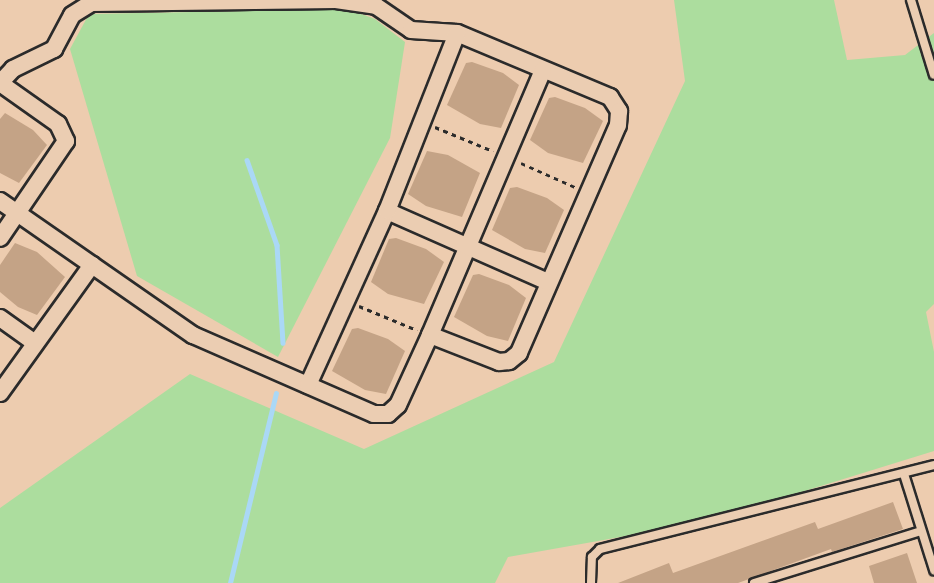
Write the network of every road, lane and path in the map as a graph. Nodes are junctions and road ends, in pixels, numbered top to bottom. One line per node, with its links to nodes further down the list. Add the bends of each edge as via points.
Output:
1 (911, 0): 4 (lane)
2 (457, 33): 3 (street); 5 (street, via 411,30 376,6 346,1 96,2 76,11 54,49 12,69); 7 (street)
3 (543, 70): 10 (street); 12 (street, via 610,97 620,114)
4 (934, 75)
5 (0, 83): 8 (street, via 58,124 66,141)
6 (0, 201): 8 (street)
7 (387, 211): 10 (street); 13 (street)
8 (17, 213): 9 (street); 11 (street)
9 (0, 238)
10 (468, 247): 12 (street); 15 (street)
11 (92, 265): 16 (street); 17 (street, via 193,335)
12 (548, 282): 15 (street, via 521,349 509,361 499,363)
13 (346, 300): 15 (path); 17 (street)
14 (0, 318): 16 (street)
15 (429, 335): 17 (street, via 398,405 388,414 374,414)
16 (35, 343): 18 (street)
17 (308, 385)
18 (0, 393)
19 (934, 465): 20 (lane)
20 (904, 474): 21 (lane); 23 (lane, via 600,549 592,557)
21 (921, 531): 22 (lane); 24 (lane)
22 (934, 570)
23 (591, 583)
24 (754, 583)

